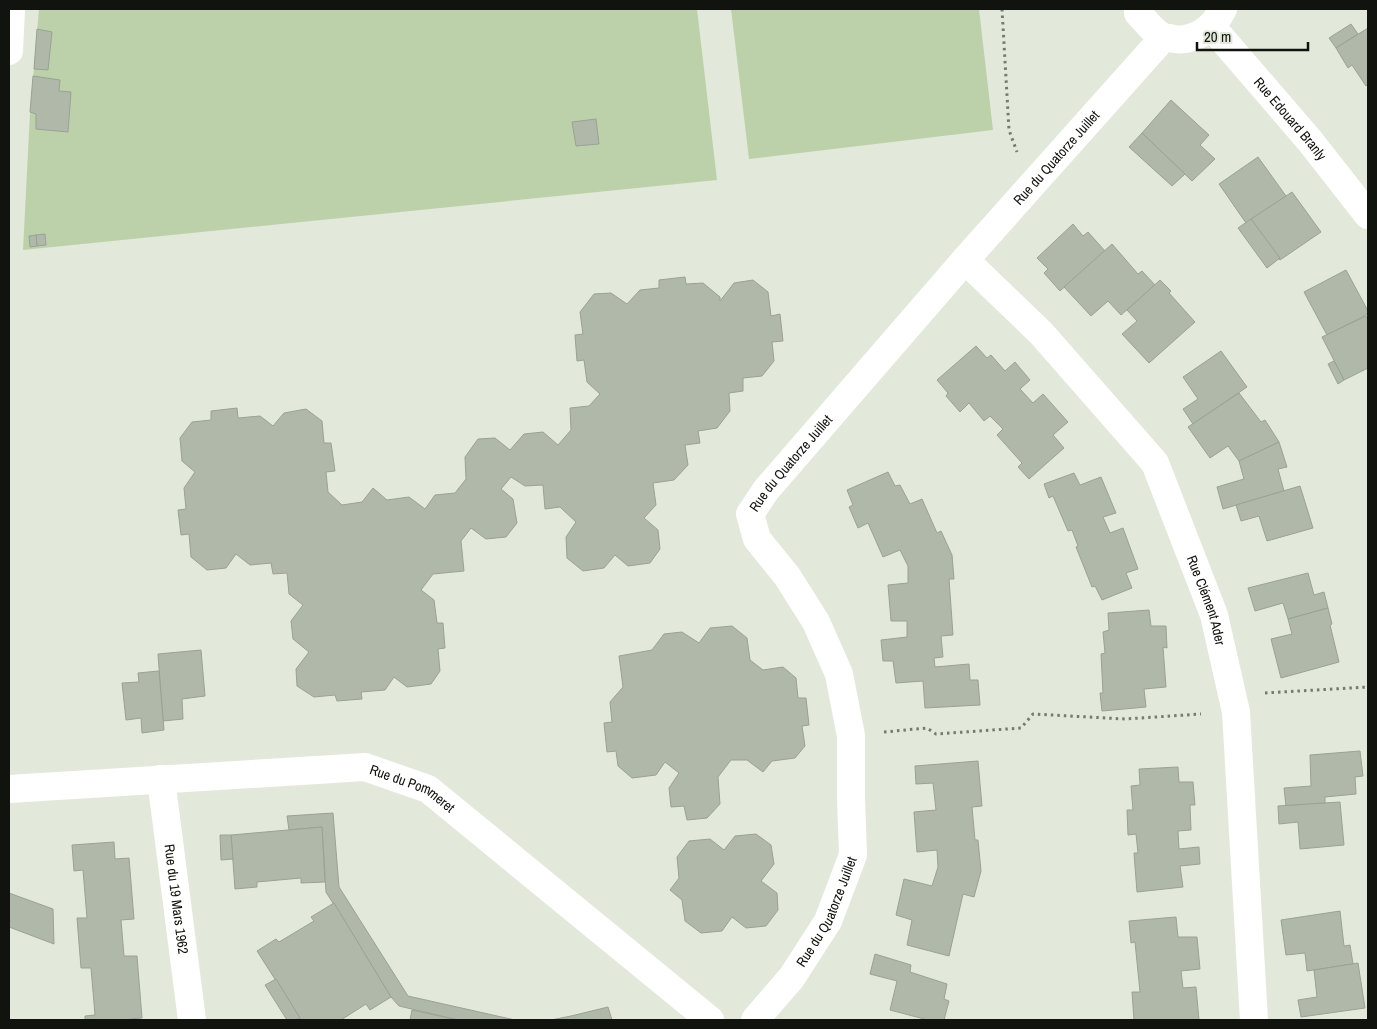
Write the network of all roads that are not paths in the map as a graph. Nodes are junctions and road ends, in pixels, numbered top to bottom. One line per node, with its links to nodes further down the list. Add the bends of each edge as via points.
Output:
1 (12, 9): 5 (street)
2 (1138, 9): 4 (street, via 1138,13)
3 (1217, 17): 4 (street, via 1198,36 1183,40); 6 (street, Rue Edouard Branly)
4 (1164, 37): 7 (street, Rue du Quatorze Juillet)
5 (9, 51)
6 (1368, 215)
7 (965, 260): 12 (street, Rue du Quatorze Juillet, via 766,490 750,514 757,539 788,576 816,622 839,674 851,736 853,855 828,921 792,977); 13 (street, Rue Clément Ader, via 1041,333 1155,463 1214,615 1236,712)
8 (161, 779): 9 (street, Rue du Pommeret); 10 (street, Rue du 19 Mars 1962); 11 (street, Rue du Pommeret, via 365,767 428,789)
9 (9, 789)
10 (192, 1020)
11 (710, 1020)
12 (756, 1020)
13 (1254, 1020)

